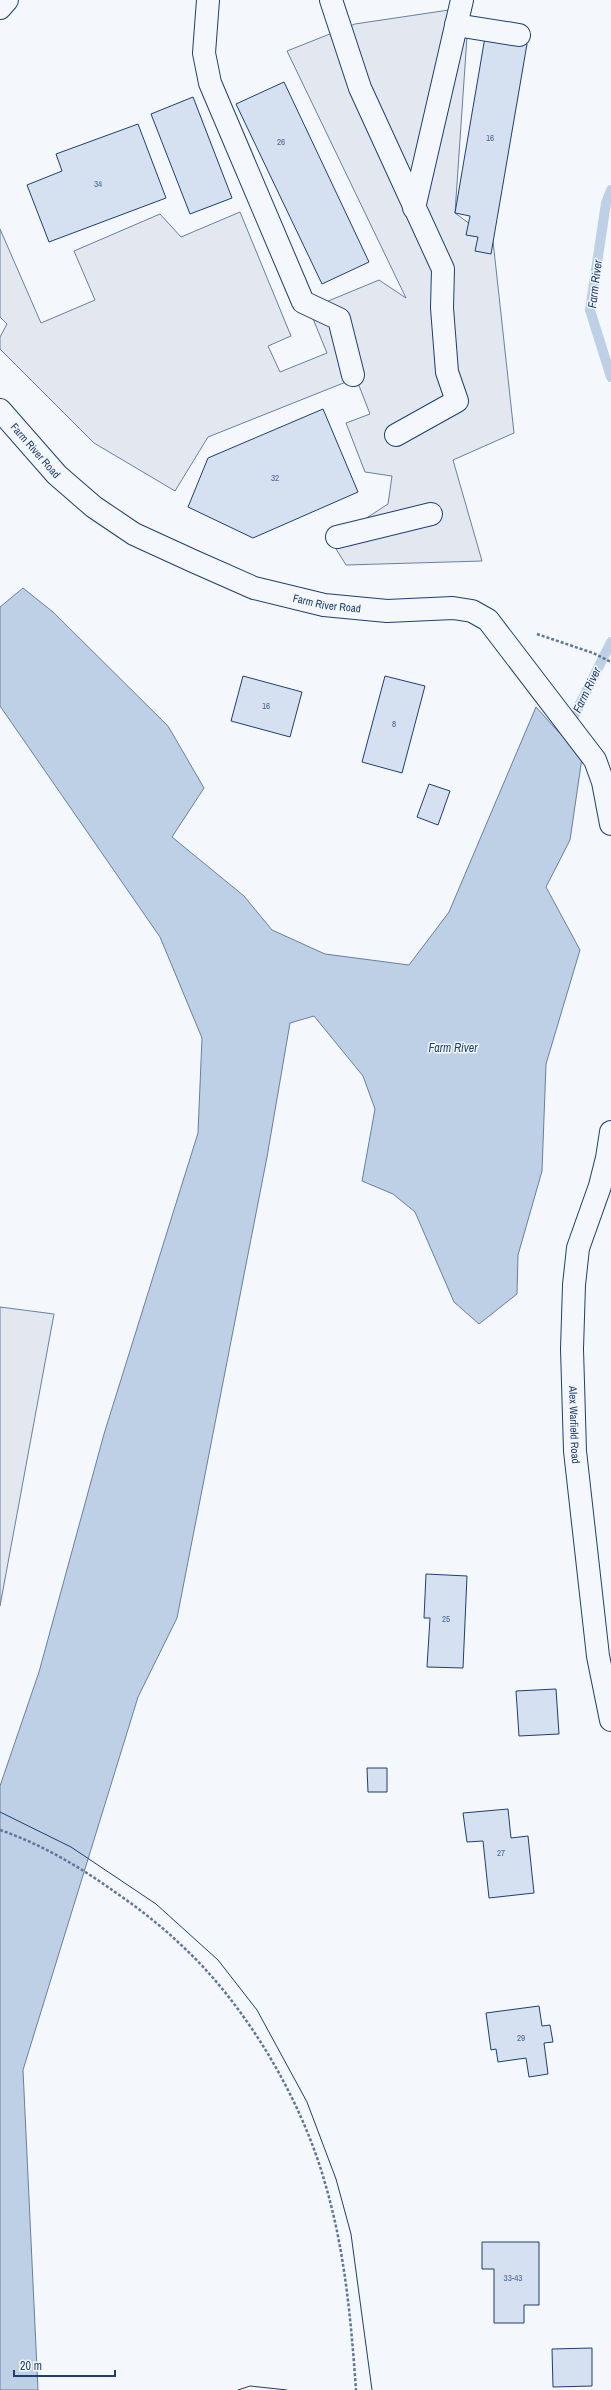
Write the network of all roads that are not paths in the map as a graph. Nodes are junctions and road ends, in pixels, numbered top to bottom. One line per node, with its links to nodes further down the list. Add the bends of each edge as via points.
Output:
1 (7, 0): 5 (street)
2 (208, 0): 9 (street, via 204,53 210,83 303,302 339,319)
3 (331, 0): 8 (street, via 360,88)
4 (462, 0): 6 (street)
5 (0, 8)
6 (456, 25): 7 (street); 8 (street)
7 (519, 35)
8 (414, 208): 11 (street, via 443,269 442,308 447,372 457,401)
9 (353, 376)
10 (0, 410): 14 (street, Farm River Road, via 57,475 94,507 134,534 254,588 324,605 387,610 453,608 472,611 488,620 595,760)
11 (396, 435)
12 (431, 514): 13 (street)
13 (337, 537)
14 (610, 816)
15 (611, 1132): 16 (street, Alex Warfield Road, via 602,1179 578,1248 572,1349 577,1466 598,1656)
16 (611, 1720)

